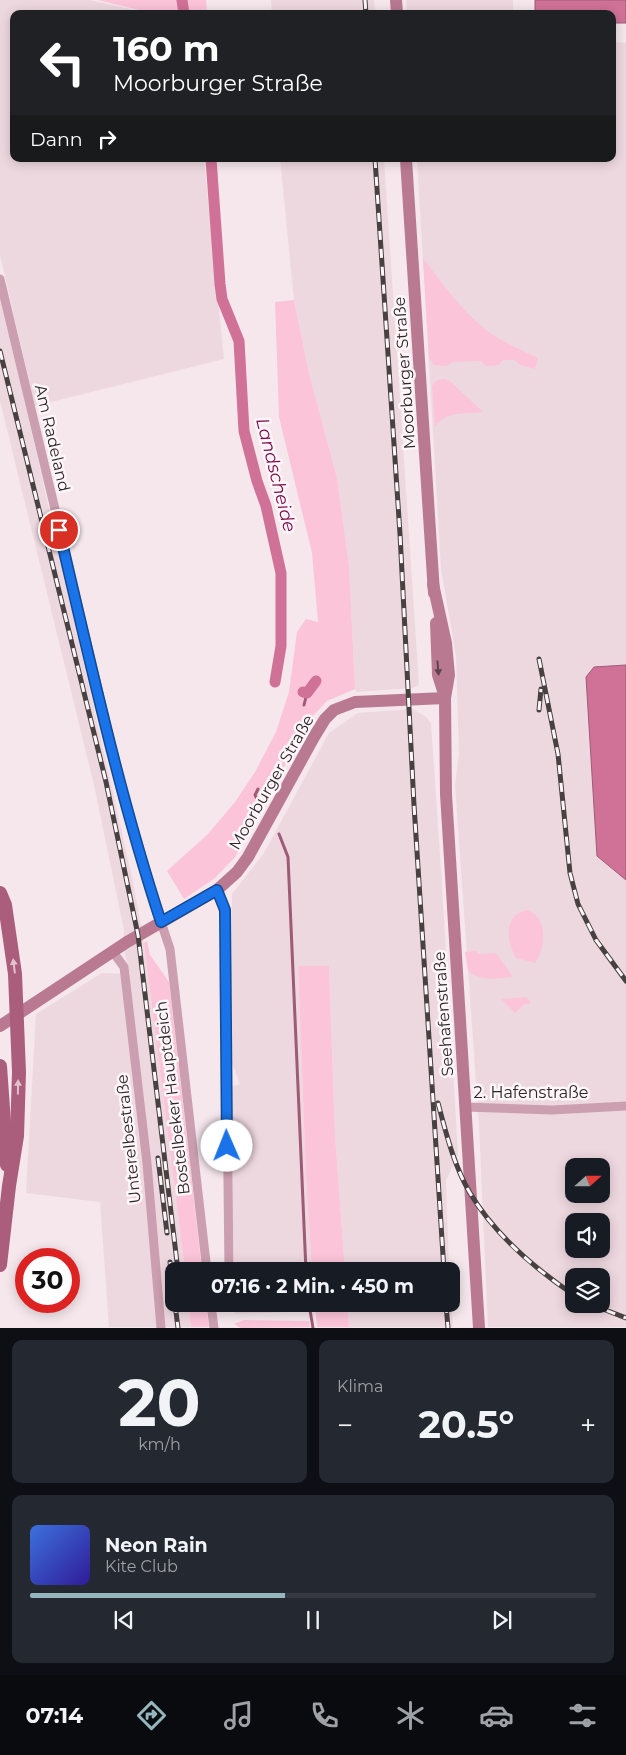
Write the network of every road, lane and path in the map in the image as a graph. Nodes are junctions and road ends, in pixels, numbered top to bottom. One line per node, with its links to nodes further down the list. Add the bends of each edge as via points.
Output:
1 (406, 162): 3 (main road, Moorburger Straße, via 438,675)
2 (0, 279): 6 (street, Am Radeland, via 117,768)
3 (445, 698): 4 (main road, Moorburger Straße, via 355,702 334,710 324,719 248,856 237,872); 12 (main road, Seehafenstraße, via 446,794)
4 (217, 890): 6 (main road, Moorburger Straße); 15 (street, via 225,910)
5 (0, 893): 8 (main road, one-way to 5, via 10,939)
6 (161, 922): 7 (main road, Moorburger Straße); 14 (street, Bostelbeker Hauptdeich, via 170,949)
7 (113, 952): 8 (main road, Moorburger Straße); 18 (street, Unterelbestraße, via 124,967 147,1164)
8 (17, 1015): 9 (main road, Moorburger Straße); 13 (main road, one-way to 8, via 18,1136)
9 (0, 1026)
10 (0, 1066): 13 (main road)
11 (626, 1106): 12 (street, 2. Hafenstraße, via 552,1110)
12 (465, 1107): 20 (main road, Seehafenstraße)
13 (8, 1186): 16 (main road)
14 (206, 1262)
15 (229, 1262)
16 (0, 1265)
17 (212, 1312): 19 (street)
18 (161, 1328)
19 (214, 1328)
20 (479, 1328)

